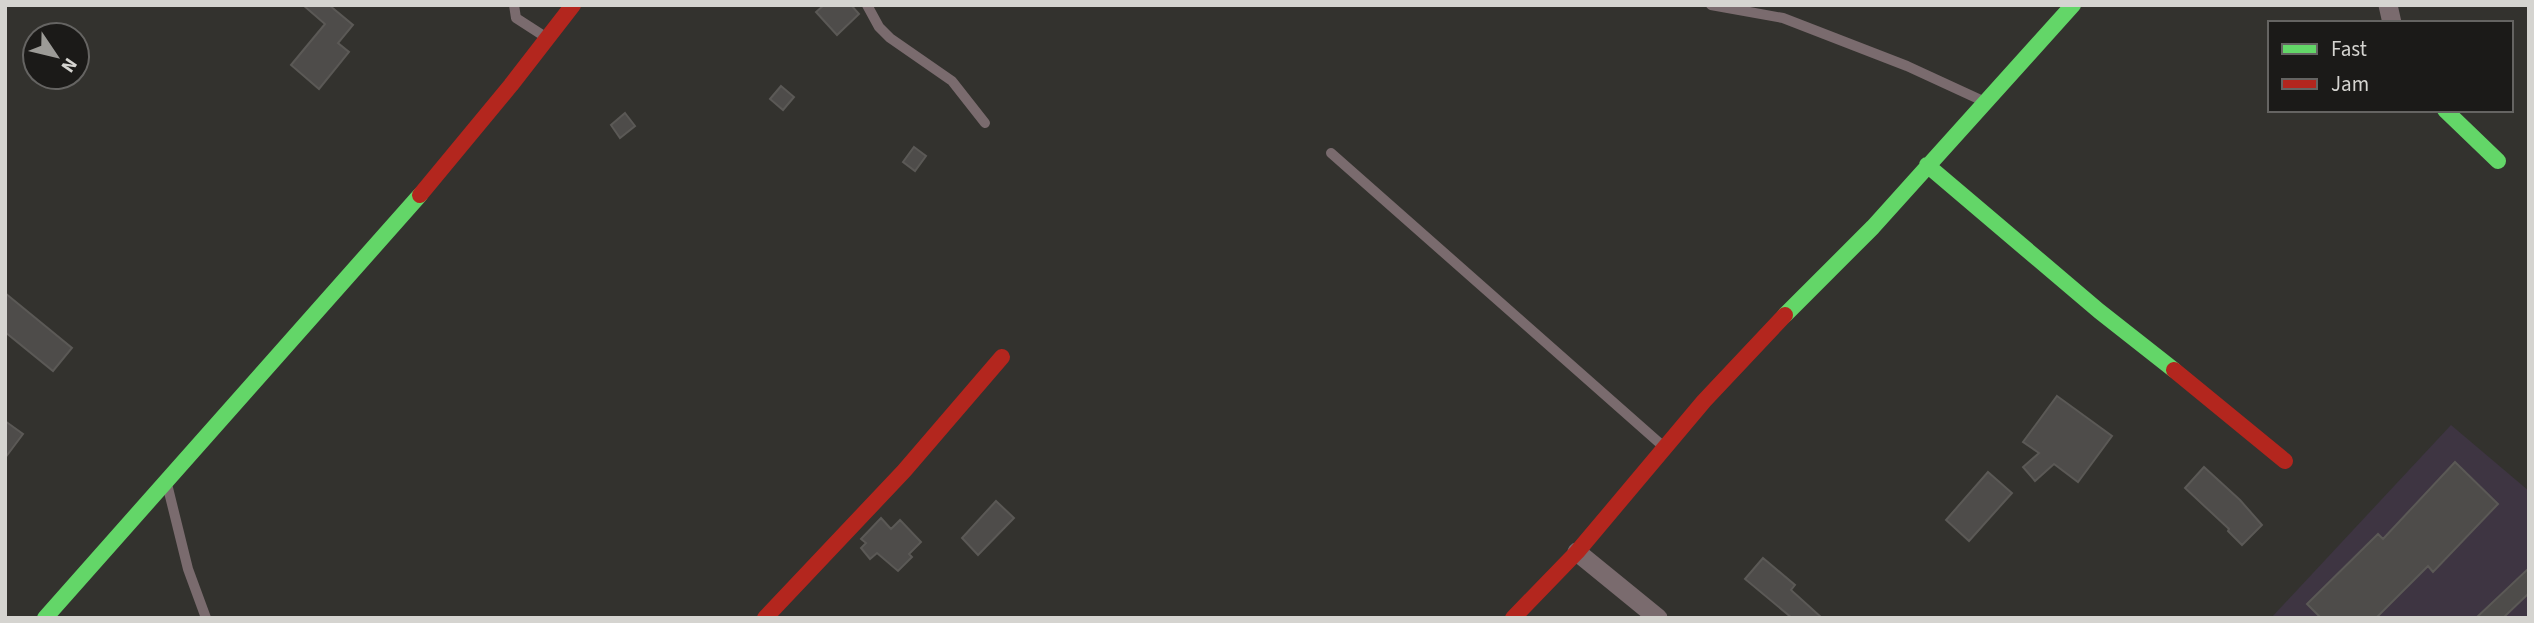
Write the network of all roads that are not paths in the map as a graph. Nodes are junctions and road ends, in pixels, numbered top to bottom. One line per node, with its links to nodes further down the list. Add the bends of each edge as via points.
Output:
1 (514, 5): 6 (lane, via 516,18)
2 (573, 5): 6 (street)
3 (867, 5): 9 (lane, via 879,27 952,81)
4 (1711, 5): 7 (lane, via 1783,18)
5 (2074, 5): 7 (street)
6 (548, 38): 16 (street, via 382,239)
7 (1986, 102): 12 (street)
8 (2447, 112): 11 (street)
9 (985, 123)
10 (1331, 153): 14 (lane)
11 (2498, 161)
12 (1927, 164): 14 (street, via 1873,227 1704,401); 15 (street)
13 (1002, 356): 20 (street, via 904,471)
14 (1665, 449): 17 (street)
15 (2285, 461)
16 (167, 484): 18 (street); 19 (lane, via 188,569)
17 (1577, 552): 21 (street); 22 (street)
18 (45, 618)
19 (206, 618)
20 (765, 618)
21 (1513, 618)
22 (1658, 618)

